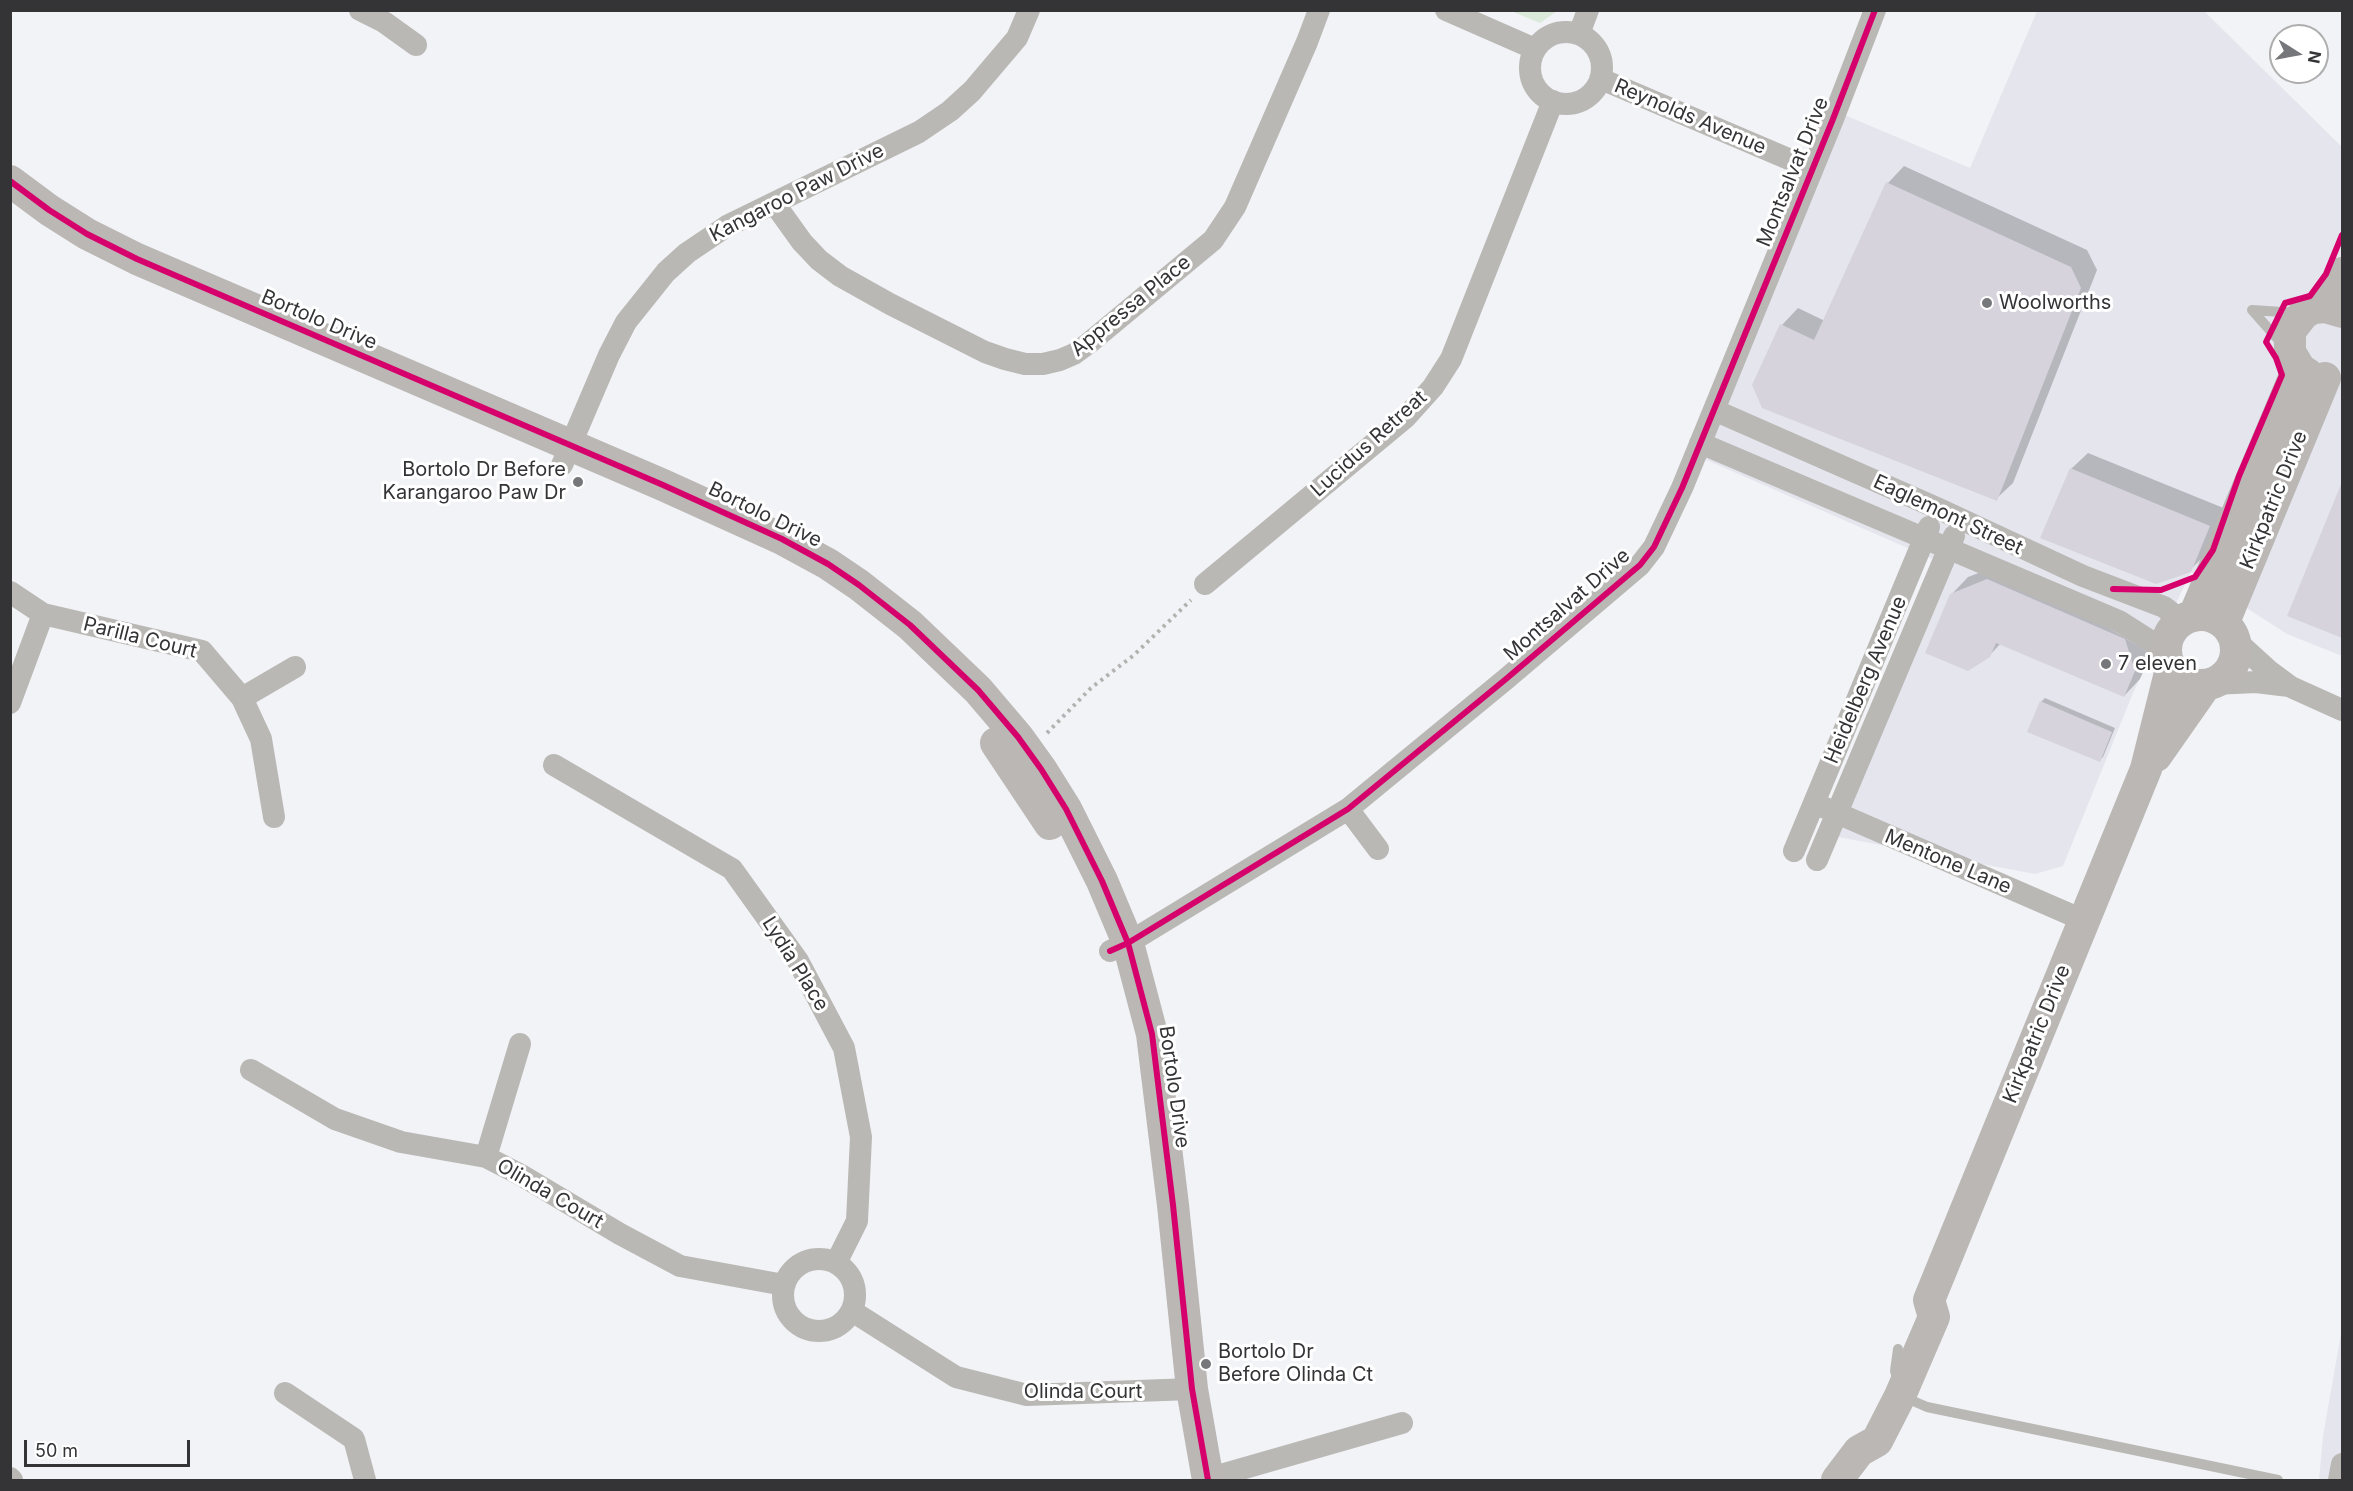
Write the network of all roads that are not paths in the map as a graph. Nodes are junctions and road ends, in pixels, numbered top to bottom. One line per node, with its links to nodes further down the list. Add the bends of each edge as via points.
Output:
1 (360, 10): 8 (street)
2 (1029, 10): 14 (street, Kangaroo Paw Drive, via 1017,39 950,111 919,132)
3 (1319, 10): 14 (street, Appressa Place, via 1234,207 1213,240 1074,354 1060,360 1025,364 1005,359 890,304 819,260)
4 (1446, 10): 9 (street)
5 (1588, 10): 7 (street)
6 (1875, 10): 12 (street, Montsalvat Drive)
7 (1579, 34): 9 (street, via 1554,34); 10 (street, via 1596,47 1601,57)
8 (416, 45)
9 (1535, 49): 11 (street, via 1531,61 1533,79 1542,95)
10 (1601, 79): 11 (street, via 1587,98 1576,103); 12 (street, Reynolds Avenue)
11 (1553, 101): 27 (street, Lucidus Retreat, via 1451,358 1434,387 1406,417)
12 (1812, 169): 20 (street, Montsalvat Drive)
13 (10, 181): 22 (street, Bortolo Drive, via 87,234 137,259)
14 (774, 203): 22 (street, Kangaroo Paw Drive, via 687,253 643,299 609,355)
15 (10, 207): 22 (street, Bortolo Drive, via 68,248 127,278)
16 (2343, 273): 17 (street)
17 (2324, 311): 18 (street, Kirkpatric Drive, via 2290,331); 18 (lane, via 2252,310)
18 (2292, 357): 19 (street, via 2307,374); 30 (street, Kirkpatric Drive, via 2294,378)
19 (2334, 375): 31 (street, Kirkpatric Drive)
20 (1714, 410): 21 (street, Montsalvat Drive); 23 (street, Eaglemont Street)
21 (1700, 443): 25 (street, Eaglemont Street); 42 (street, Montsalvat Drive, via 1668,520 1640,565)
22 (566, 455): 47 (street, Bortolo Drive, via 769,555 849,602 921,661 962,701 1018,774)
23 (1936, 508): 24 (street, Eaglemont Street); 25 (street, Heidelberg Avenue)
24 (1960, 521): 26 (street, Heidelberg Avenue); 30 (street, Eaglemont Street)
25 (1925, 538): 26 (street, Eaglemont Street); 41 (street, Heidelberg Avenue)
26 (1948, 550): 32 (street, Eaglemont Street, via 2120,621); 43 (street, Heidelberg Avenue)
27 (1205, 584)
28 (10, 592): 29 (street, Parilla Court)
29 (44, 614): 36 (street, Parilla Court, via 202,651); 37 (street)
30 (2188, 618): 31 (street, via 2214,617); 32 (street, via 2173,628 2168,639)
31 (2230, 631): 34 (street, via 2237,654 2235,663 2223,679); 35 (street, via 2268,670)
32 (2168, 660): 34 (street, via 2185,682); 40 (street, Kirkpatric Drive)
33 (296, 667): 36 (street)
34 (2210, 685): 35 (street, via 2256,682); 40 (street, Kirkpatric Drive)
35 (2291, 687): 38 (street)
36 (242, 698): 44 (street, Parilla Court, via 261,739)
37 (10, 703)
38 (2343, 710)
39 (554, 765): 51 (street, Lydia Place, via 732,869 798,961 844,1048 861,1137 857,1221)
40 (2146, 769): 46 (street, Kirkpatric Drive)
41 (1814, 804): 43 (street, Mentone Lane); 43 (street, Heidelberg Avenue, via 1806,856)
42 (1348, 809): 45 (street); 47 (street, Montsalvat Drive)
43 (1835, 813): 46 (street, Mentone Lane)
44 (274, 817)
45 (1378, 849)
46 (2083, 920): 53 (street, Kirkpatric Drive)
47 (1119, 947): 56 (street, Bortolo Drive)
48 (520, 1044): 50 (street)
49 (251, 1070): 50 (street, Olinda Court, via 335,1119 401,1142)
50 (486, 1157): 52 (street, Olinda Court, via 680,1266)
51 (836, 1263): 52 (street, via 811,1260 798,1266); 54 (street, via 846,1271 855,1291)
52 (784, 1285): 54 (street, via 786,1311 797,1325 813,1332 832,1330)
53 (1929, 1300): 55 (street, Kirkpatric Drive, via 1915,1308); 58 (street, Kirkpatric Drive, via 1934,1317)
54 (852, 1311): 56 (street, Olinda Court, via 956,1377 1027,1395)
55 (1898, 1349): 58 (lane, via 1895,1371); 60 (street, Kirkpatric Drive, via 1859,1428)
56 (1183, 1390): 63 (street, Bortolo Drive)
57 (285, 1393): 62 (street, via 354,1439)
58 (1900, 1396): 60 (street, Kirkpatric Drive, via 1877,1441); 65 (lane, via 1927,1407)
59 (1402, 1423): 63 (street)
60 (1859, 1451): 64 (street, Kirkpatric Drive)
61 (2343, 1464): 66 (street)
62 (365, 1480)
63 (1202, 1480)
64 (1837, 1480)
65 (2278, 1480)
66 (2339, 1480)

